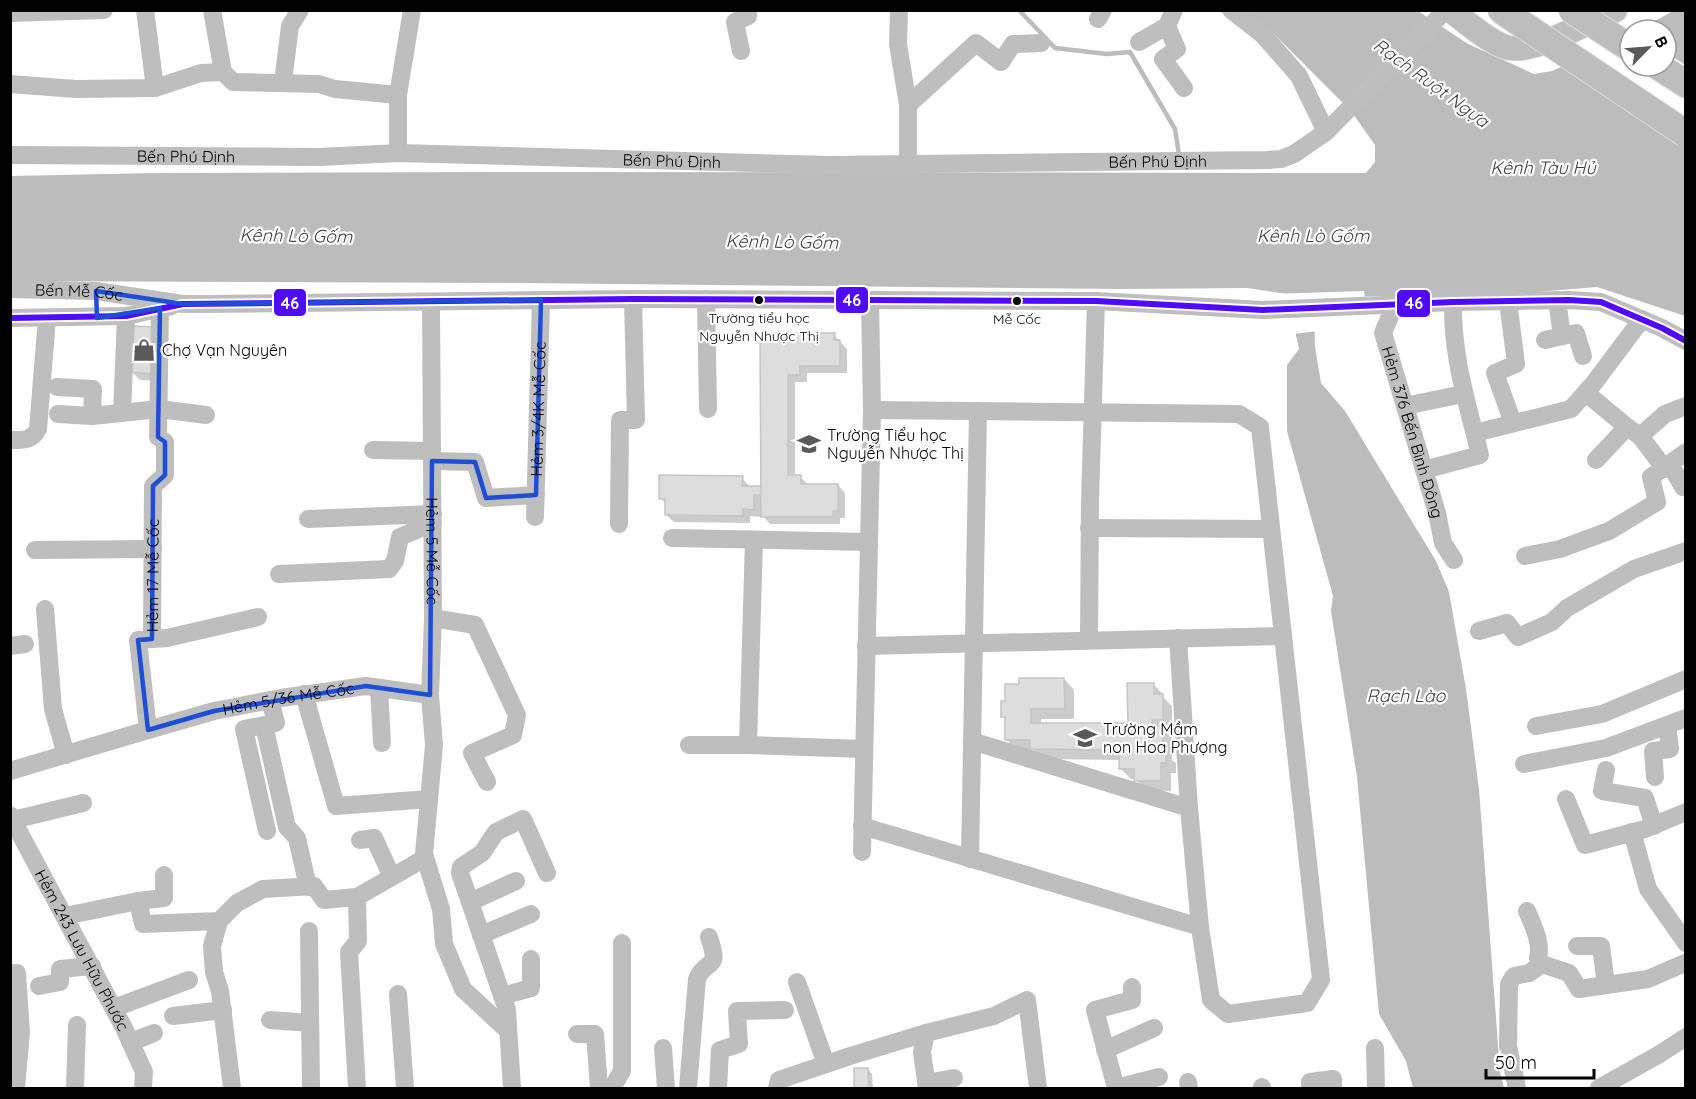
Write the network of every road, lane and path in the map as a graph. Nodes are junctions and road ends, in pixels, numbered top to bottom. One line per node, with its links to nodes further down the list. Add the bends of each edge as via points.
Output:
1 (104, 10): 13 (street)
2 (145, 10): 23 (street)
3 (212, 10): 20 (street)
4 (300, 10): 21 (street, via 290,26)
5 (412, 10): 25 (street)
6 (748, 10): 19 (street, via 748,16 735,22)
7 (899, 10): 26 (street, via 898,44)
8 (1231, 10): 28 (street, via 1263,35 1299,76)
9 (1501, 10): 29 (highway, bridge)
10 (1528, 10): 27 (highway)
11 (1572, 10): 16 (highway, bridge)
12 (1615, 10): 14 (main road, via 1521,49 1505,47)
13 (10, 13)
14 (1445, 13): 28 (street, Bến Phú Định)
15 (1171, 18): 17 (street); 24 (street, via 1177,49 1163,59)
16 (1618, 40)
17 (1139, 42)
18 (1041, 43): 26 (street, via 1013,44 1001,62 976,43)
19 (741, 51)
20 (223, 72): 21 (street, via 233,82); 23 (street, via 201,73)
21 (283, 82): 25 (street)
22 (10, 84): 23 (street, via 76,89)
23 (155, 88)
24 (1184, 88)
25 (398, 95): 30 (street)
26 (908, 105): 32 (street)
27 (1686, 115)
28 (1326, 132): 32 (street, Bến Phú Định, via 1281,159)
29 (1686, 134)
30 (398, 153): 31 (street, Bến Phú Định, via 320,157); 32 (street, Bến Phú Định, via 829,165)
31 (10, 155)
32 (908, 163)
33 (10, 289): 34 (street, Bến Mễ Cốc)
34 (96, 291): 44 (street, Bến Mễ Cốc); 50 (street)
35 (633, 299): 36 (street, Bến Mễ Cốc); 37 (street, Bến Mễ Cốc); 83 (street, via 636,420 620,420)
36 (706, 299): 38 (street, Bến Mễ Cốc); 60 (street)
37 (542, 300): 41 (street, Bến Mễ Cốc); 79 (street, Hẻm 3/4K Mễ Cốc)
38 (870, 300): 42 (street, Bến Mễ Cốc); 61 (street)
39 (1557, 300): 40 (street, Bến Mễ Cốc); 51 (street, Bến Mễ Cốc, via 1601,302); 53 (street, via 1554,338 1576,333)
40 (1508, 301): 43 (street, Bến Mễ Cốc); 68 (street, via 1516,364 1495,373)
41 (431, 302): 44 (street, Bến Mễ Cốc); 74 (street, Hẻm 5 Mễ Cốc)
42 (1096, 302): 45 (street, Bến Mễ Cốc, via 1263,310); 63 (street)
43 (1453, 302): 45 (street, Bến Mễ Cốc); 56 (street, via 1453,334)
44 (183, 303): 46 (street, Bến Mễ Cốc)
45 (1395, 304): 57 (street, Hẻm 376 Bến Bình Đông, via 1383,333)
46 (160, 309): 47 (street, Bến Mễ Cốc); 59 (street, Hẻm 17 Mễ Cốc)
47 (126, 316): 50 (street, Bến Mễ Cốc); 64 (street)
48 (10, 318): 49 (street, Bến Mễ Cốc)
49 (47, 318): 50 (street, Bến Mễ Cốc); 71 (street, via 38,429 30,439)
50 (97, 318)
51 (1642, 319): 52 (street, Bến Mễ Cốc); 55 (street)
52 (1686, 341)
53 (1583, 356)
54 (57, 387): 67 (street, via 93,389)
55 (1586, 393): 68 (street, via 1571,409); 69 (street)
56 (1464, 394): 57 (street); 70 (street)
57 (1405, 406): 77 (street, Hẻm 376 Bến Bình Đông)
58 (1686, 406): 69 (street)
59 (159, 409): 64 (street); 66 (street); 89 (street, Hẻm 17 Mễ Cốc, via 158,437 165,442 165,475 153,486)
60 (708, 409)
61 (872, 410): 62 (street); 88 (street)
62 (978, 411): 63 (street); 103 (street)
63 (1092, 412): 84 (street); 85 (street, via 1239,414 1260,427)
64 (122, 413): 67 (street)
65 (58, 414): 67 (street)
66 (207, 415)
67 (92, 416)
68 (1513, 423): 70 (street)
69 (1634, 432): 75 (street); 76 (street)
70 (1474, 433): 77 (street, via 1480,454)
71 (10, 440)
72 (373, 450): 74 (street)
73 (1686, 452): 76 (street)
74 (432, 456): 79 (street, via 475,462 486,498); 81 (street, Hẻm 5 Mễ Cốc)
75 (1596, 460)
76 (1667, 466): 78 (street); 92 (street, via 1651,477 1657,502 1609,531 1560,549)
77 (1424, 470): 93 (street, Hẻm 376 Bến Bình Đông, via 1443,543)
78 (1686, 486)
79 (536, 495): 80 (street, Hẻm 3/4K Mễ Cốc)
80 (535, 517)
81 (433, 518): 82 (street); 94 (street, via 400,537 395,561 389,569); 97 (street, Hẻm 5 Mễ Cốc)
82 (308, 519)
83 (619, 524)
84 (1089, 528): 85 (street); 102 (street)
85 (1271, 529): 99 (street)
86 (672, 538): 87 (street)
87 (754, 540): 88 (street); 118 (street)
88 (869, 542): 104 (street)
89 (153, 549): 90 (street); 101 (street, Hẻm 17 Mễ Cốc)
90 (35, 550)
91 (1686, 551): 98 (street, via 1634,569 1567,608 1552,622 1518,637 1507,623)
92 (1525, 556)
93 (1454, 560)
94 (279, 574)
95 (45, 609): 120 (street, via 53,709)
96 (258, 617): 101 (street)
97 (433, 618): 108 (street, Hẻm 5 Mễ Cốc); 125 (street, via 474,625 517,715 513,735 472,753)
98 (1479, 631)
99 (1283, 636): 100 (street); 152 (street, via 1321,980 1307,1003 1228,1014 1211,1000)
100 (1178, 638): 102 (street); 129 (street)
101 (152, 639): 114 (street, Hẻm 17 Mễ Cốc, via 138,640)
102 (1089, 640): 103 (street)
103 (974, 643): 104 (street); 115 (street)
104 (866, 646): 119 (street)
105 (1686, 679): 112 (street, via 1602,714)
106 (379, 688): 107 (street, Hẻm 5/36 Mễ Cốc, via 366,686); 108 (street, Hẻm 5/36 Mễ Cốc); 116 (street)
107 (304, 694): 109 (street, Hẻm 5/36 Mễ Cốc); 126 (street, via 336,806)
108 (430, 695): 126 (street, Hẻm 5 Mễ Cốc, via 434,745)
109 (270, 700): 111 (street, via 276,723); 114 (street, Hẻm 5/36 Mễ Cốc)
110 (1686, 718): 113 (street)
111 (264, 725): 134 (street, via 244,729); 144 (street, via 287,827 297,838)
112 (1536, 726)
113 (1667, 726): 121 (street, via 1606,748); 124 (street, via 1670,749 1653,751)
114 (148, 730): 120 (street)
115 (972, 741): 129 (street); 139 (street)
116 (382, 743)
117 (688, 745): 118 (street)
118 (748, 745): 119 (street)
119 (864, 749): 132 (street)
120 (66, 755): 123 (street)
121 (1524, 764)
122 (1606, 770): 133 (street, via 1602,791 1645,798)
123 (10, 771)
124 (1655, 777)
125 (486, 782)
126 (429, 799): 138 (street, Hẻm 5 Mễ Cốc)
127 (1566, 799): 135 (street, via 1585,845)
128 (83, 803): 131 (street)
129 (1189, 808): 152 (street)
130 (1686, 812): 133 (street)
131 (12, 818): 150 (street, Hẻm 243 Lưu Hữu Phước)
132 (862, 826): 137 (street); 139 (street)
133 (1654, 826): 135 (street)
134 (267, 831)
135 (1632, 832): 157 (street, via 1648,889)
136 (360, 840): 142 (street, via 374,838)
137 (862, 852)
138 (425, 858): 142 (street); 181 (street, via 441,909 444,944 463,989)
139 (970, 859): 152 (street)
140 (547, 873): 147 (street, via 523,819 496,832 482,853 461,867)
141 (164, 875): 146 (street, via 164,898)
142 (392, 877): 145 (street)
143 (516, 881): 147 (street)
144 (308, 886): 145 (street, via 314,886 324,900); 151 (street, via 263,889 237,903)
145 (357, 897): 199 (street, via 358,941 350,952)
146 (138, 901): 150 (street); 151 (street, via 143,924)
147 (470, 902): 154 (street)
148 (1527, 911): 162 (street)
149 (531, 914): 154 (street)
150 (65, 916): 163 (street, Hẻm 243 Lưu Hữu Phước)
151 (219, 921): 174 (street, via 212,946)
152 (1200, 927)
153 (309, 931): 178 (street)
154 (481, 935): 172 (street)
155 (709, 937): 205 (street, via 714,960 697,979)
156 (622, 943): 203 (street, via 622,1071)
157 (1686, 943)
158 (1577, 946): 168 (street, via 1601,946)
159 (1686, 949): 161 (street)
160 (531, 959): 172 (street, via 531,988)
161 (1685, 963): 167 (street); 168 (street, via 1648,979)
162 (1542, 964): 168 (street, via 1569,973 1579,989); 213 (street, via 1529,973 1514,975 1509,984 1508,1046)
163 (92, 966): 169 (street, via 60,969 60,982); 173 (street, Hẻm 243 Lưu Hữu Phước)
164 (10, 974): 194 (street, via 17,973 21,1032)
165 (189, 980): 173 (street)
166 (797, 982): 190 (street)
167 (1686, 982)
168 (1606, 985)
169 (39, 986)
170 (1132, 987): 189 (street, via 1132,1000 1095,1010)
171 (398, 994): 200 (street)
172 (502, 996): 181 (street)
173 (114, 1008): 186 (street, Hẻm 243 Lưu Hữu Phước)
174 (223, 1010): 176 (street); 197 (street)
175 (785, 1010): 206 (street, via 738,1011 739,1044 720,1050)
176 (173, 1016)
177 (270, 1020): 178 (street)
178 (310, 1023): 198 (street)
179 (77, 1025): 195 (street)
180 (1154, 1029): 189 (street)
181 (507, 1030): 201 (street)
182 (154, 1033): 186 (street)
183 (926, 1033): 190 (street); 193 (street, via 921,1052); 208 (street, via 994,1016 1027,1000)
184 (577, 1034): 202 (street, via 595,1034)
185 (1686, 1036): 214 (street)
186 (131, 1042): 196 (street, Hẻm 243 Lưu Hữu Phước, via 144,1072)
187 (663, 1048): 204 (street)
188 (1375, 1048): 212 (street)
189 (1105, 1050): 209 (street)
190 (826, 1064): 207 (street, via 779,1080)
191 (1159, 1077): 209 (street)
192 (954, 1078): 193 (street)
193 (926, 1086)
194 (16, 1089)
195 (75, 1089)
196 (143, 1089)
197 (232, 1089)
198 (311, 1089)
199 (357, 1089)
200 (405, 1089)
201 (512, 1089)
202 (599, 1089)
203 (612, 1089)
204 (666, 1089)
205 (688, 1089)
206 (718, 1089)
207 (777, 1089)
208 (1038, 1089)
209 (1116, 1089)
210 (1310, 1089): 211 (street, via 1310,1083 1333,1079)
211 (1333, 1089)
212 (1376, 1089)
213 (1517, 1089)
214 (1599, 1089)

